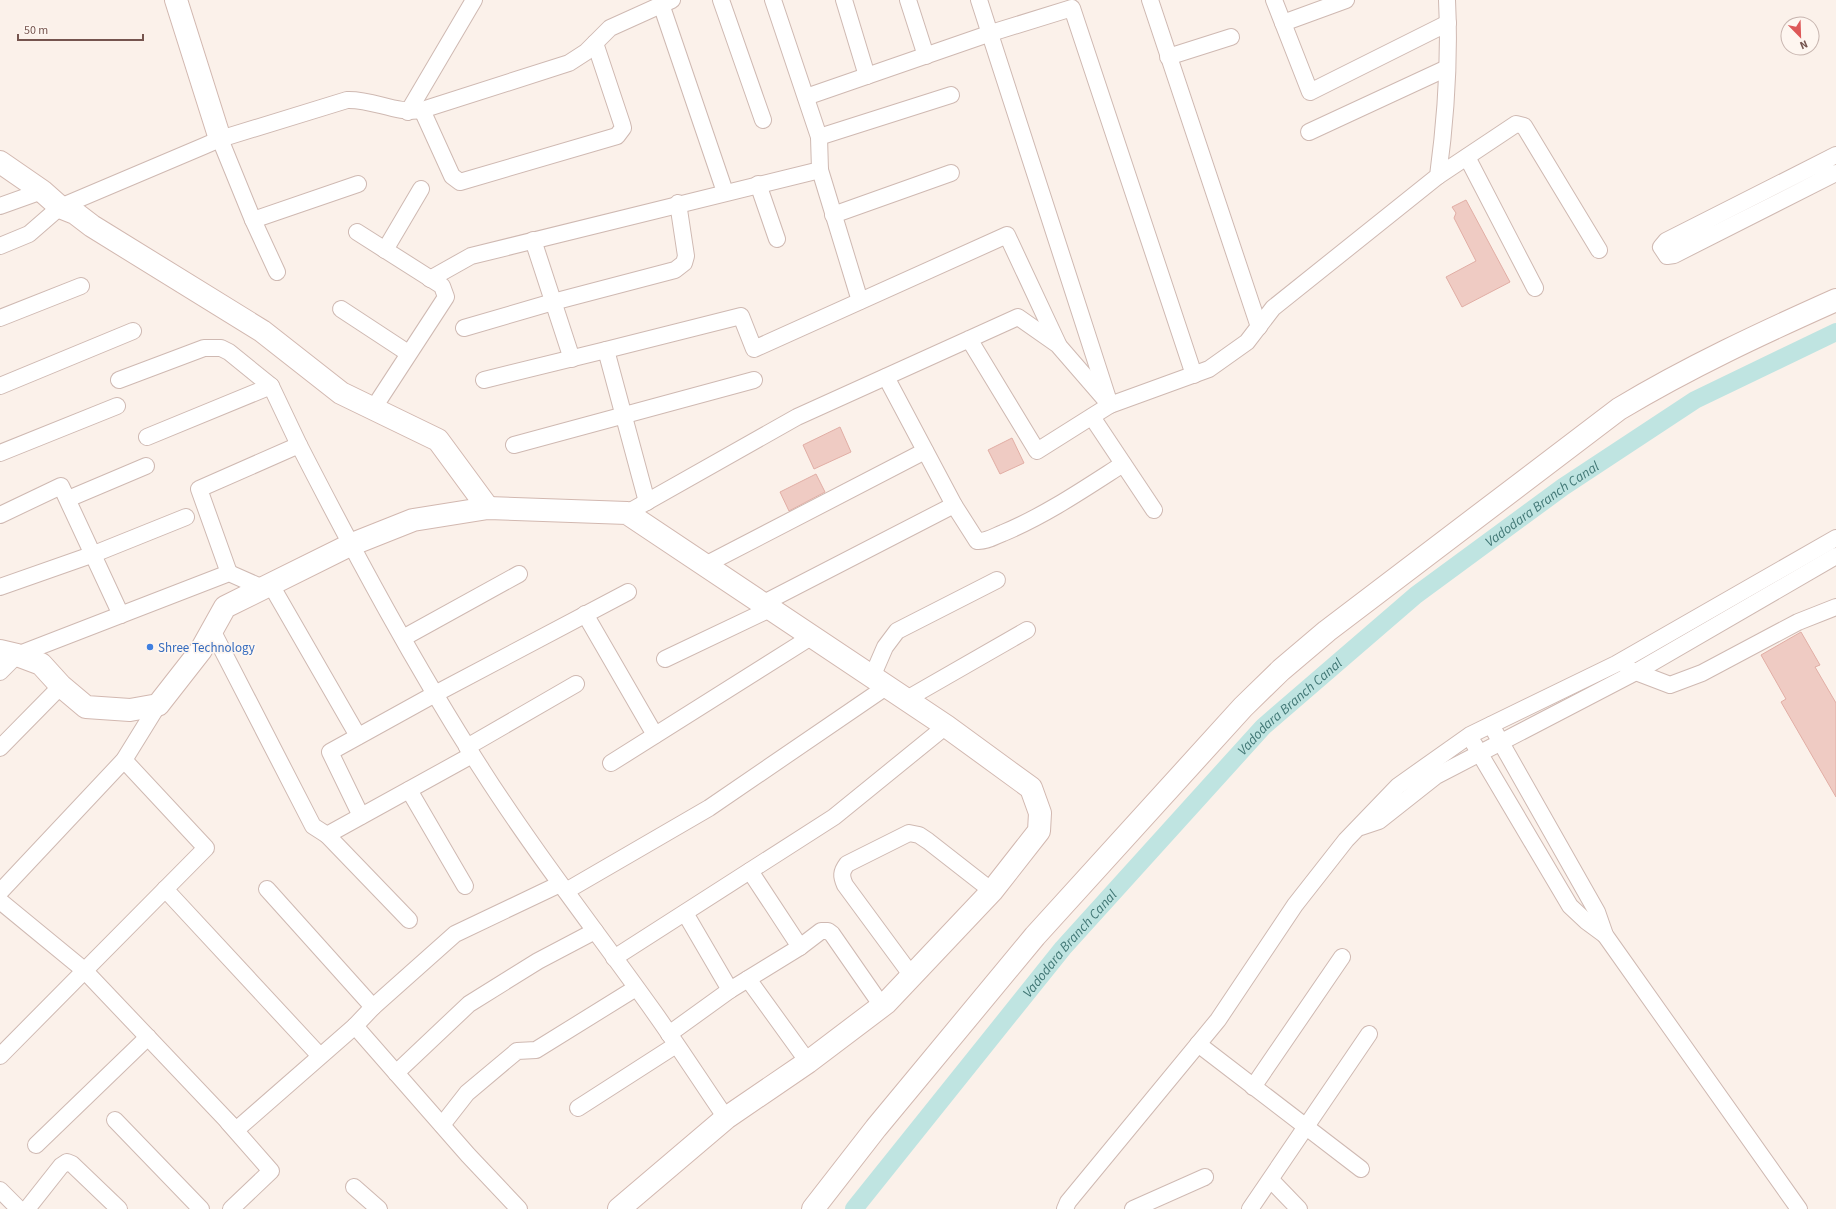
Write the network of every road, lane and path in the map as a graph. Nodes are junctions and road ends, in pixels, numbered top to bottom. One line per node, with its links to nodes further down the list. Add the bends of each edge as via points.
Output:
1 (176, 0): 28 (street)
2 (474, 0): 24 (street)
3 (721, 0): 25 (street)
4 (773, 0): 23 (street)
5 (844, 0): 21 (street)
6 (908, 0): 18 (street)
7 (979, 0): 15 (street)
8 (1150, 0): 19 (street)
9 (1274, 0): 14 (street)
10 (1346, 0): 14 (street)
11 (1447, 0): 13 (street)
12 (667, 2): 17 (street, via 610,28); 40 (street)
13 (1448, 23): 14 (street, via 1310,92); 20 (street)
14 (1283, 24)
15 (991, 33): 18 (street); 69 (street, via 1072,8); 76 (street)
16 (1231, 37): 19 (street)
17 (595, 43): 24 (street, via 569,63); 24 (street, via 623,128 617,136 460,182 452,176)
18 (926, 56): 21 (street)
19 (1168, 57): 61 (street)
20 (1447, 68): 26 (street); 35 (street, via 1445,118)
21 (867, 76): 23 (street)
22 (951, 94): 27 (street)
23 (806, 97): 27 (street)
24 (415, 111): 28 (street, via 362,99 347,100)
25 (762, 120)
26 (1309, 132)
27 (819, 137): 32 (street)
28 (220, 139): 43 (street); 45 (street)
29 (1836, 155): 34 (street, via 1666,241 1661,247 1663,252 1667,256 1674,255)
30 (1467, 157): 35 (street); 51 (street, via 1516,124 1524,126); 55 (street)
31 (0, 162): 39 (street)
32 (820, 170): 37 (street); 44 (street)
33 (951, 173): 44 (street)
34 (1836, 174)
35 (1438, 176): 61 (street, via 1273,308)
36 (358, 184): 45 (street)
37 (758, 184): 40 (street); 47 (street)
38 (421, 189): 50 (street)
39 (42, 191): 42 (street); 43 (street)
40 (725, 192): 41 (street)
41 (678, 203): 48 (street); 58 (street, via 686,256 684,263 675,270)
42 (0, 206)
43 (60, 207): 49 (street, via 29,234); 78 (street, via 75,213 262,331 341,393)
44 (833, 215): 57 (street)
45 (253, 220): 52 (street)
46 (356, 232): 50 (street)
47 (777, 239)
48 (533, 240): 53 (street, via 471,256); 58 (street)
49 (0, 246)
50 (385, 250): 53 (street)
51 (1599, 250)
52 (277, 272)
53 (430, 279): 67 (street, via 442,286 446,297)
54 (81, 286): 60 (street)
55 (1535, 288)
56 (1836, 300): 194 (street, via 1717,354 1663,382 1619,409 1327,631 1281,670 1243,707 1035,936 876,1128)
57 (860, 301): 65 (street, via 1007,235); 66 (street, via 754,349 741,316)
58 (554, 302): 62 (street); 68 (street)
59 (341, 309): 67 (street)
60 (0, 318)
61 (1259, 327): 69 (street, via 1247,342 1209,369)
62 (464, 328)
63 (133, 331): 74 (street)
64 (970, 339): 65 (street, via 1018,317); 70 (street); 80 (street, via 1037,450)
65 (1058, 345): 76 (street)
66 (606, 350): 68 (street); 79 (street)
67 (408, 353): 78 (street)
68 (572, 358): 72 (street)
69 (1194, 375): 76 (street)
70 (886, 377): 84 (street); 89 (street, via 797,417)
71 (119, 380): 75 (street, via 204,348 213,347 229,352)
72 (484, 380)
73 (754, 380): 79 (street)
74 (0, 386)
75 (271, 386): 81 (street); 82 (street)
76 (1110, 405): 80 (street)
77 (117, 406): 85 (street)
78 (373, 409): 91 (street, via 438,440)
79 (624, 415): 83 (street); 89 (street)
80 (1092, 416): 86 (street)
81 (147, 437)
82 (298, 446): 97 (street); 101 (street, via 199,489)
83 (514, 446)
84 (925, 451): 90 (street); 100 (street)
85 (0, 453)
86 (1123, 464): 90 (street, via 1064,502 1015,528 983,541 977,541); 92 (street)
87 (146, 466): 88 (street)
88 (68, 499): 94 (street, via 61,486); 98 (street)
89 (647, 502): 93 (street)
90 (954, 505): 107 (street)
91 (488, 508): 93 (street); 97 (street, via 413,520)
92 (1154, 510)
93 (627, 513): 100 (street)
94 (0, 515)
95 (186, 517): 98 (street)
96 (1836, 538): 117 (street)
97 (350, 545): 105 (street); 114 (street)
98 (94, 554): 104 (street); 110 (street)
99 (1836, 556): 119 (street)
100 (705, 565): 107 (street)
101 (229, 574): 105 (street); 110 (street)
102 (519, 574): 114 (street)
103 (997, 580): 120 (street, via 897,631 885,647)
104 (0, 587)
105 (267, 587): 111 (street, via 225,607); 130 (street)
106 (628, 592): 109 (street)
107 (766, 607): 113 (street); 116 (street)
108 (1836, 607): 119 (street, via 1798,622 1702,673 1670,685)
109 (585, 614): 123 (street); 128 (street)
110 (121, 615): 115 (street)
111 (212, 630): 125 (street, via 201,650); 140 (street, via 313,826)
112 (1027, 630): 124 (street)
113 (811, 637): 120 (street); 128 (street)
114 (402, 638): 123 (street)
115 (9, 652): 118 (street); 122 (street, via 41,664)
116 (665, 660)
117 (1616, 664): 119 (street); 126 (street)
118 (0, 672)
119 (1636, 672): 131 (street)
120 (879, 682): 124 (street); 143 (street, via 709,808)
121 (576, 684): 133 (street)
122 (61, 686): 125 (street, via 86,707 130,710); 132 (street)
123 (435, 694): 130 (street); 133 (street)
124 (905, 700): 127 (street)
125 (158, 705): 135 (street)
126 (1491, 725): 129 (street); 131 (street)
127 (946, 726): 141 (street, via 834,817); 146 (street, via 1031,788 1040,813 1039,831)
128 (655, 735): 136 (street)
129 (1470, 735): 134 (street); 139 (street, via 1398,786)
130 (358, 736): 138 (street, via 330,752)
131 (1501, 743): 134 (street); 152 (street, via 1597,912)
132 (0, 748)
133 (470, 751): 137 (street); 143 (street)
134 (1478, 753): 139 (street, via 1436,776 1379,821); 152 (street, via 1570,906)
135 (124, 760): 144 (street, via 206,848); 147 (street)
136 (611, 763)
137 (409, 790): 138 (street); 142 (street)
138 (361, 816): 140 (street)
139 (1356, 829): 167 (street, via 1294,905 1218,1020)
140 (327, 835): 150 (street)
141 (750, 871): 149 (street); 153 (street)
142 (465, 886)
143 (563, 888): 151 (street); 162 (street, via 455,934)
144 (165, 889): 156 (street); 169 (street)
145 (267, 889): 162 (street)
146 (992, 891): 157 (street); 157 (street, via 928,841 919,835 909,833 847,864 842,870 841,878 845,885)
147 (0, 892)
148 (0, 900): 156 (street)
149 (685, 913): 155 (street); 160 (street)
150 (409, 920)
151 (595, 931): 155 (street); 171 (street, via 538,961 469,1004)
152 (1605, 935): 198 (street)
153 (800, 948): 158 (street); 161 (street, via 821,931 828,931)
154 (1342, 957): 172 (street)
155 (614, 958): 159 (street)
156 (84, 970): 165 (street); 168 (street)
157 (912, 976): 161 (street)
158 (748, 979): 160 (street); 170 (street)
159 (636, 988): 166 (street); 177 (street, via 536,1050 517,1051 467,1093)
160 (730, 990): 166 (street)
161 (882, 1006): 170 (street)
162 (373, 1008): 163 (street)
163 (355, 1026): 169 (street); 171 (street)
164 (1370, 1034): 178 (street)
165 (148, 1037): 176 (street); 179 (street)
166 (672, 1039): 173 (street); 174 (street)
167 (1198, 1044): 172 (street); 185 (street)
168 (0, 1056)
169 (320, 1056): 176 (street, via 236,1130)
170 (808, 1062): 174 (street)
171 (396, 1073): 177 (street)
172 (1253, 1086): 178 (street)
173 (578, 1108)
174 (726, 1118): 193 (street)
175 (115, 1120): 189 (street)
176 (227, 1121): 190 (street, via 271,1171)
177 (442, 1125): 192 (street)
178 (1306, 1126): 180 (street); 182 (street)
179 (36, 1146)
180 (1361, 1169)
181 (1205, 1177): 195 (street)
182 (1271, 1180): 196 (street); 197 (street)
183 (354, 1187): 191 (street)
184 (0, 1190): 186 (street)
185 (1064, 1207)
186 (19, 1209)
187 (27, 1209): 188 (street, via 67,1162)
188 (119, 1209)
189 (200, 1209)
190 (231, 1209)
191 (379, 1209)
192 (519, 1209)
193 (619, 1209)
194 (813, 1209)
195 (1133, 1209)
196 (1250, 1209)
197 (1299, 1209)
198 (1799, 1209)

